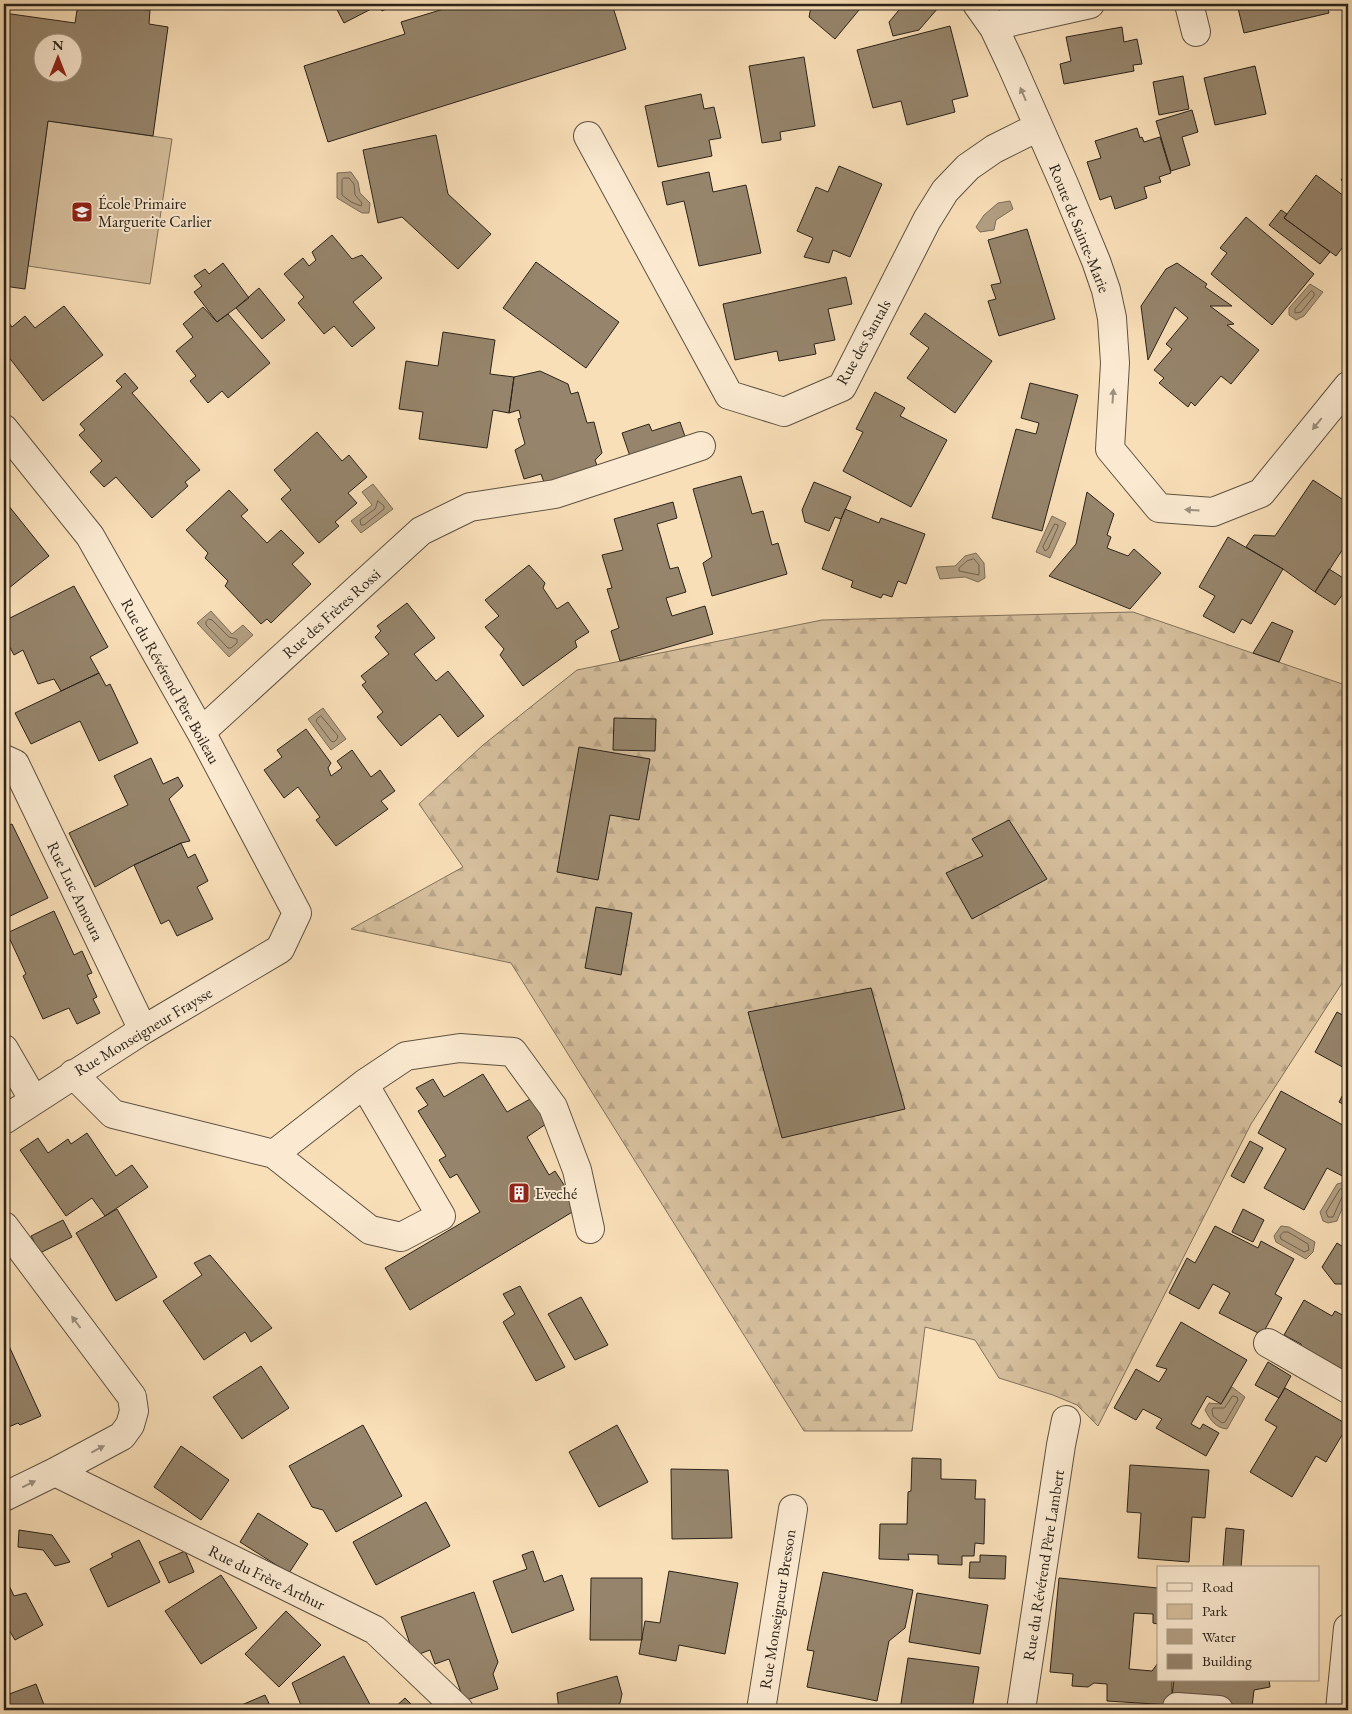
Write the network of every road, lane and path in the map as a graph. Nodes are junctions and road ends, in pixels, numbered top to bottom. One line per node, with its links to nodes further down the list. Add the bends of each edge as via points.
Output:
1 (977, 4): 4 (street, Route de Sainte-Marie)
2 (1090, 4): 4 (street)
3 (1190, 4): 5 (street)
4 (994, 28): 6 (street, Route de Sainte-Marie, one-way to 4)
5 (1196, 32)
6 (1038, 127): 7 (street, Rue des Santals, via 994,149 968,167 945,191 842,387 784,412 729,395); 8 (street, Route de Sainte-Marie, one-way to 6, via 1261,493 1213,512 1160,508 1110,449 1116,363 1106,290)
7 (588, 136)
8 (1348, 386)
9 (4, 430): 11 (street, Rue du Révérend Père Boileau, via 90,536)
10 (701, 446): 11 (street, Rue des Frères Rossi, via 555,494 470,507 421,531)
11 (201, 732): 13 (street, Rue du Révérend Père Boileau, via 297,912)
12 (4, 759): 14 (street, Rue Luc Amoura, via 15,764)
13 (280, 949): 14 (street, Rue Monseigneur Fraysse)
14 (143, 1030): 16 (street, Rue Monseigneur Fraysse)
15 (4, 1049): 18 (street)
16 (73, 1074): 18 (street, Rue Monseigneur Fraysse); 20 (street, via 113,1114)
17 (364, 1084): 20 (street); 20 (street, via 441,1216 401,1237 370,1230); 22 (street, via 406,1056 460,1048 513,1052 553,1107 577,1170)
18 (33, 1099): 19 (street, Rue Monseigneur Fraysse)
19 (5, 1118)
20 (274, 1154)
21 (4, 1226): 26 (street, one-way to 21, via 122,1436 134,1411 132,1397)
22 (590, 1229)
23 (1268, 1343): 24 (street)
24 (1348, 1389)
25 (1066, 1420): 33 (street, Rue du Révérend Père Lambert)
26 (55, 1472): 27 (street, one-way to 26); 31 (street, Rue du Frère Arthur, via 375,1630)
27 (4, 1497)
28 (793, 1508): 32 (street, Rue Monseigneur Bresson)
29 (1348, 1628): 35 (street)
30 (1178, 1707): 34 (street)
31 (459, 1710)
32 (761, 1710)
33 (1021, 1710)
34 (1219, 1710)
35 (1340, 1710)

